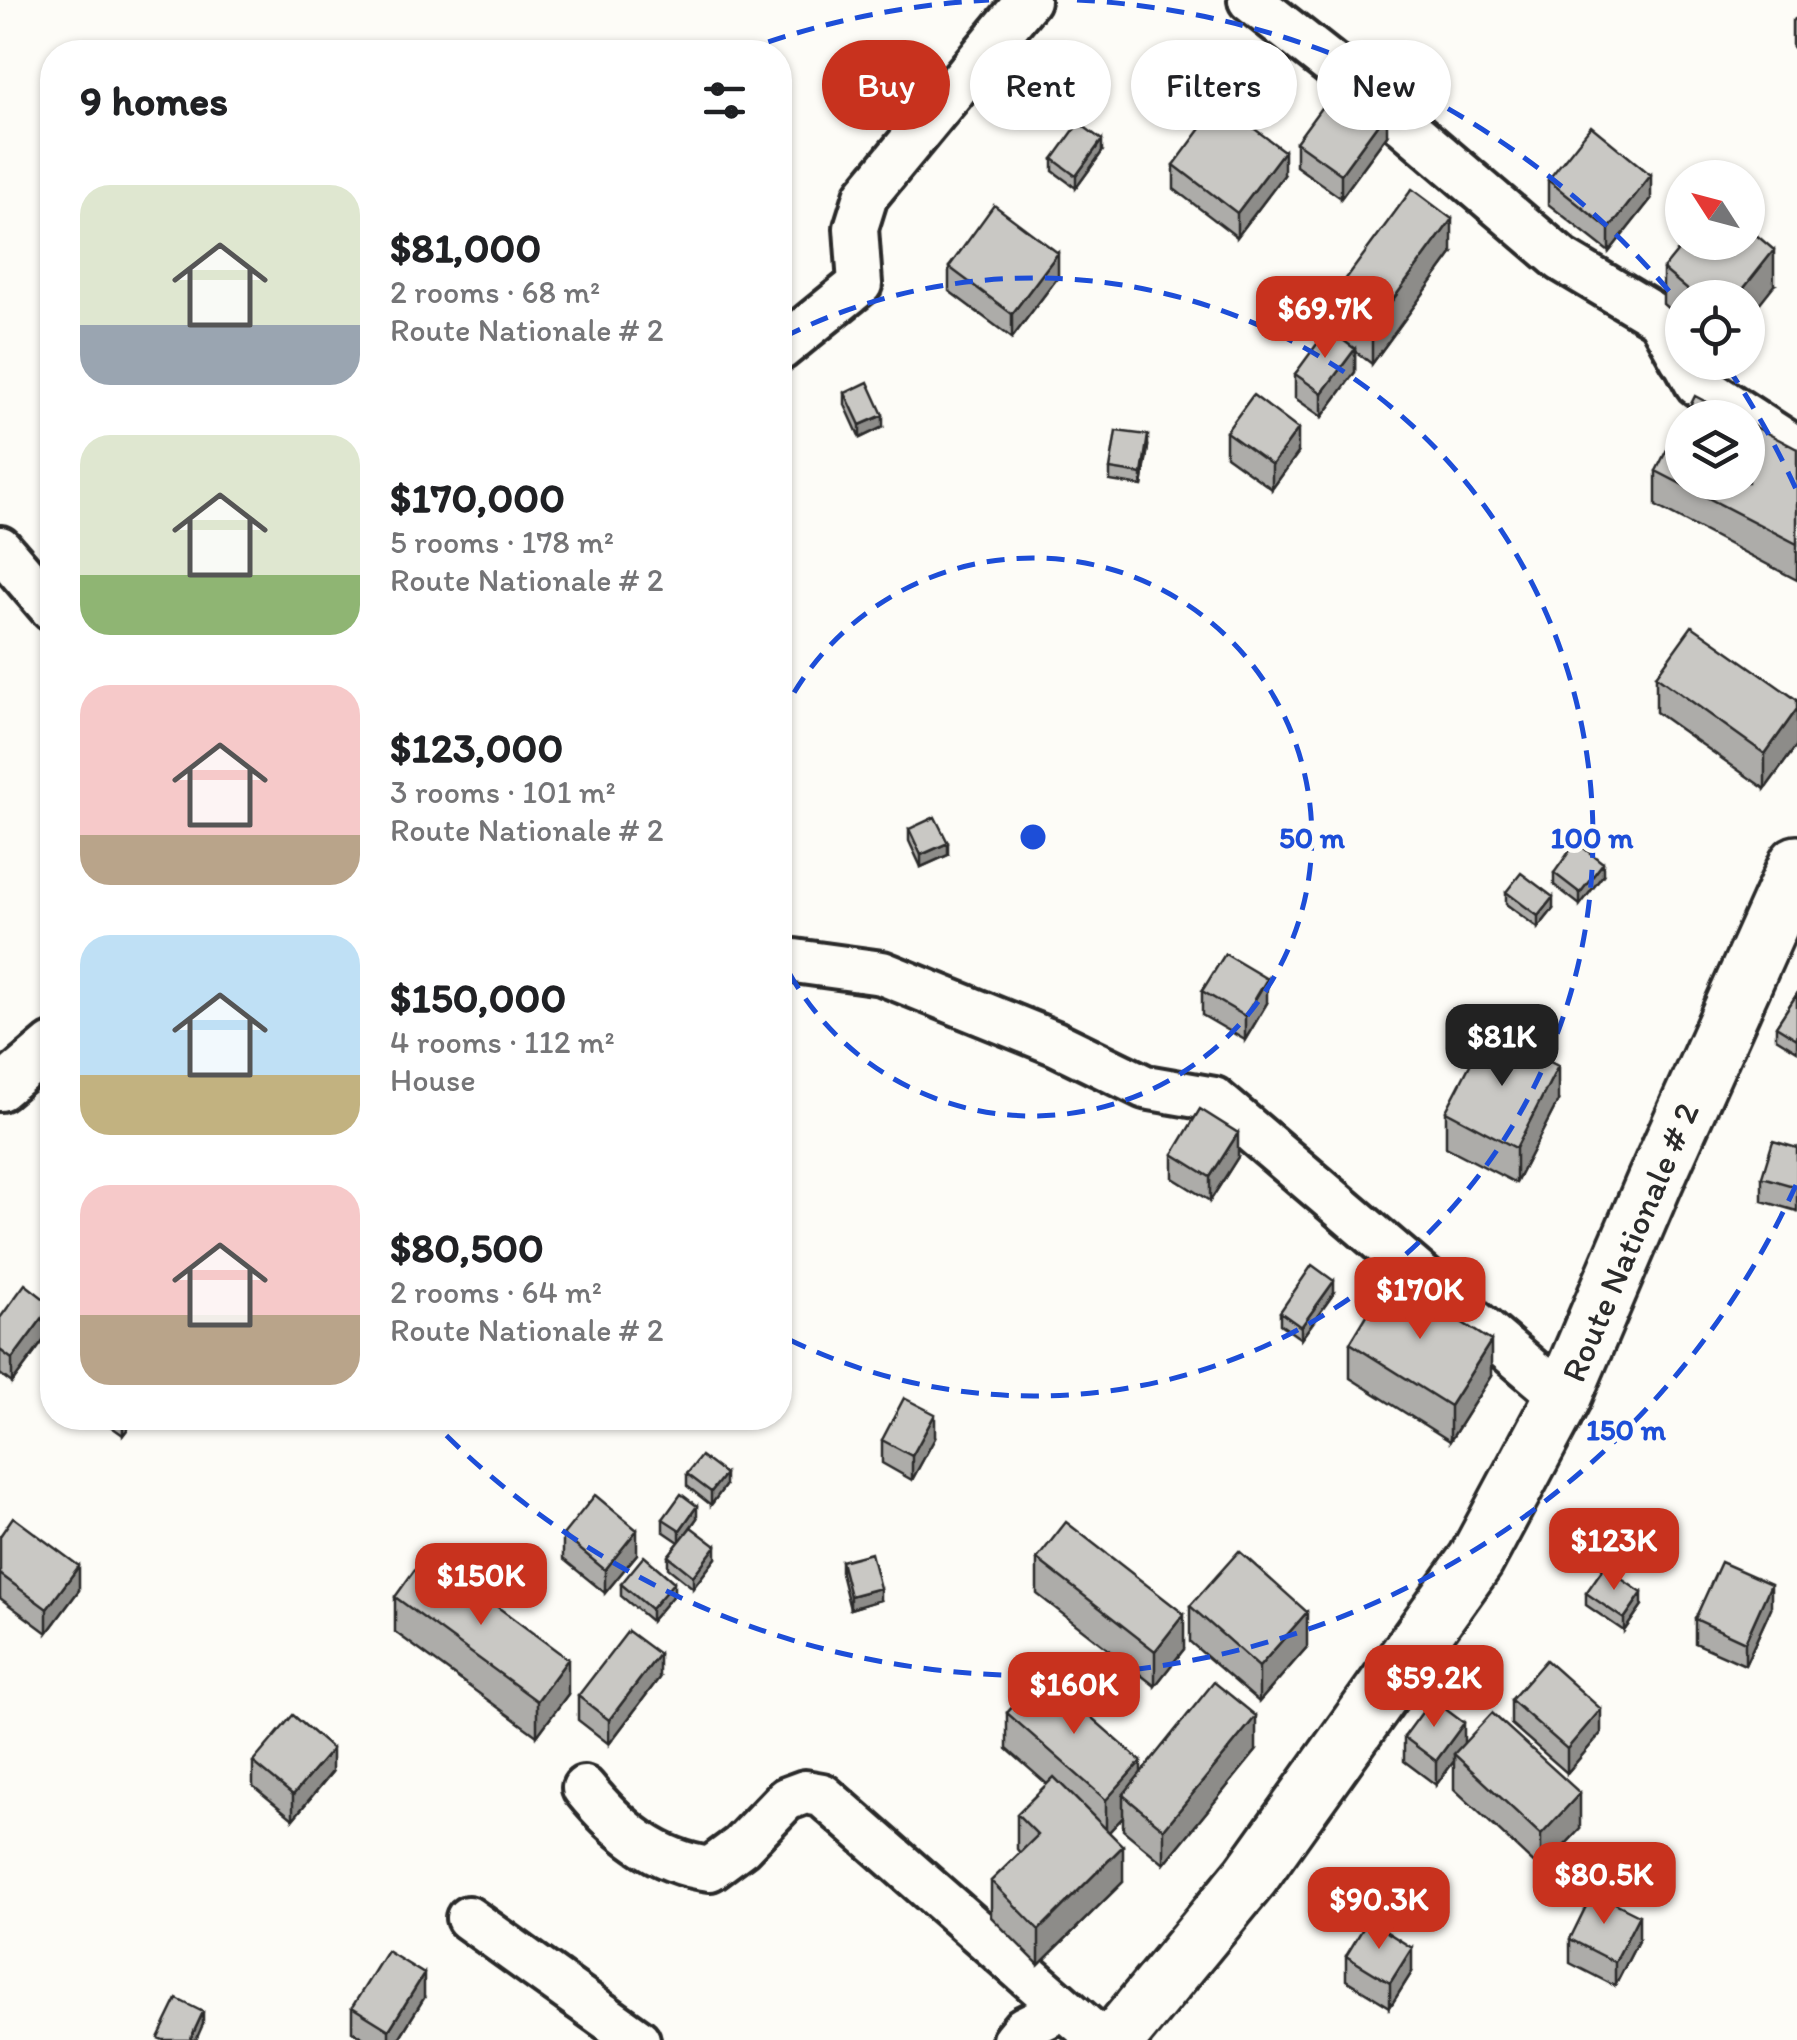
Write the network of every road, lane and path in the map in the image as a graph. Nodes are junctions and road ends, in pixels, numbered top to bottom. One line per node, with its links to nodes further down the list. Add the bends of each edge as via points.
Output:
1 (1028, 0): 4 (street, via 866,196 856,228 860,284)
2 (1250, 0): 3 (street, via 1562,260 1659,318)
3 (1665, 328)
4 (792, 340)
5 (1695, 380): 6 (street)
6 (1797, 450)
7 (0, 548): 8 (street)
8 (40, 595)
9 (1797, 864): 13 (main road, Route Nationale # 2)
10 (792, 961): 13 (street, via 882,973 1145,1087 1214,1099)
11 (40, 1055): 12 (street)
12 (0, 1089)
13 (1563, 1397): 20 (main road, Route Nationale # 2, via 1476,1560 1251,1876)
14 (584, 1788): 16 (street, via 646,1849 710,1869 786,1798 822,1795)
15 (468, 1918): 17 (street)
16 (1062, 2009): 18 (street); 19 (street)
17 (638, 2040)
18 (1014, 2040)
19 (1101, 2040)
20 (1116, 2040)

